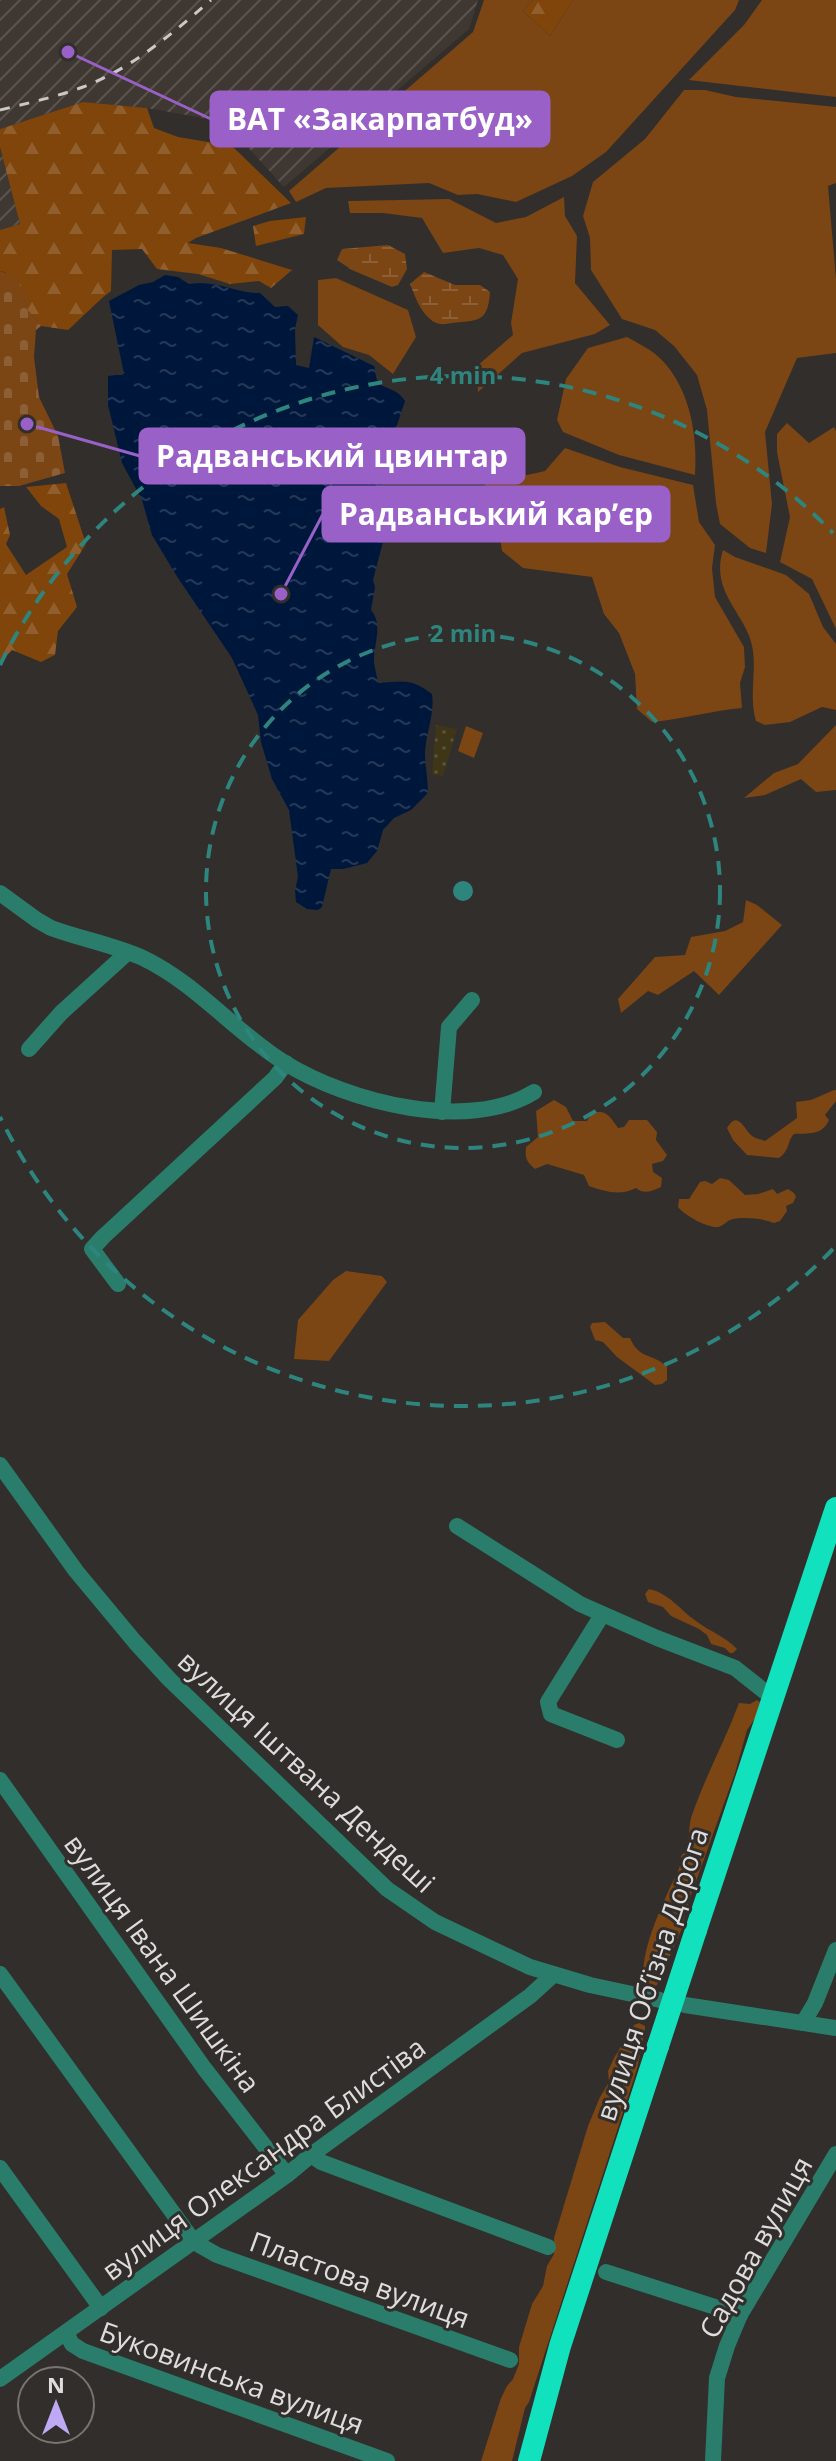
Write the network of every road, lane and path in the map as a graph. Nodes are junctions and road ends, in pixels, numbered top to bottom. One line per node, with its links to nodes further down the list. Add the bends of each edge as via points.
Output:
1 (0, 893): 2 (street, via 51,928)
2 (127, 953): 4 (street); 5 (street, via 188,986)
3 (472, 1000): 7 (street, via 449,1027)
4 (29, 1049)
5 (286, 1063): 7 (street, via 371,1100); 8 (street, via 92,1249)
6 (534, 1092): 7 (street, via 492,1108)
7 (442, 1112)
8 (118, 1284)
9 (0, 1465): 18 (street, вулиця Іштвана Дендеші, via 135,1642 372,1875 435,1922)
10 (836, 1508): 13 (highway, вулиця Обʼїзна Дорога)
11 (457, 1526): 12 (street)
12 (602, 1615): 13 (street, via 735,1668); 14 (street, via 548,1708 551,1714)
13 (775, 1697): 36 (highway, вулиця Обʼїзна Дорога, bridge, via 560,2346)
14 (617, 1740)
15 (3, 1791): 26 (street, вулиця Івана Шишкіна)
16 (836, 1950): 21 (street)
17 (0, 1974): 27 (street)
18 (553, 1975): 19 (street, вулиця Іштвана Дендеші); 24 (street, вулиця Олександра Блистіва)
19 (660, 2000)
20 (685, 2005): 21 (street)
21 (803, 2023): 22 (street)
22 (836, 2028)
23 (836, 2154): 31 (street, Садова вулиця)
24 (311, 2155): 26 (street, вулиця Олександра Блистіва); 28 (street)
25 (0, 2168): 30 (street)
26 (287, 2175): 27 (street, вулиця Олександра Блистіва)
27 (194, 2242): 30 (street, вулиця Олександра Блистіва); 33 (street, Пластова вулиця, via 217,2255)
28 (548, 2247)
29 (606, 2272): 31 (street)
30 (101, 2308): 32 (street, вулиця Олександра Блистіва)
31 (740, 2315): 37 (street, Садова вулиця, via 719,2369)
32 (66, 2333): 34 (street, вулиця Олександра Блистіва); 35 (street, Буковинська вулиця, via 83,2351)
33 (510, 2360)
34 (0, 2379)
35 (387, 2461)
36 (529, 2461)
37 (713, 2461)

